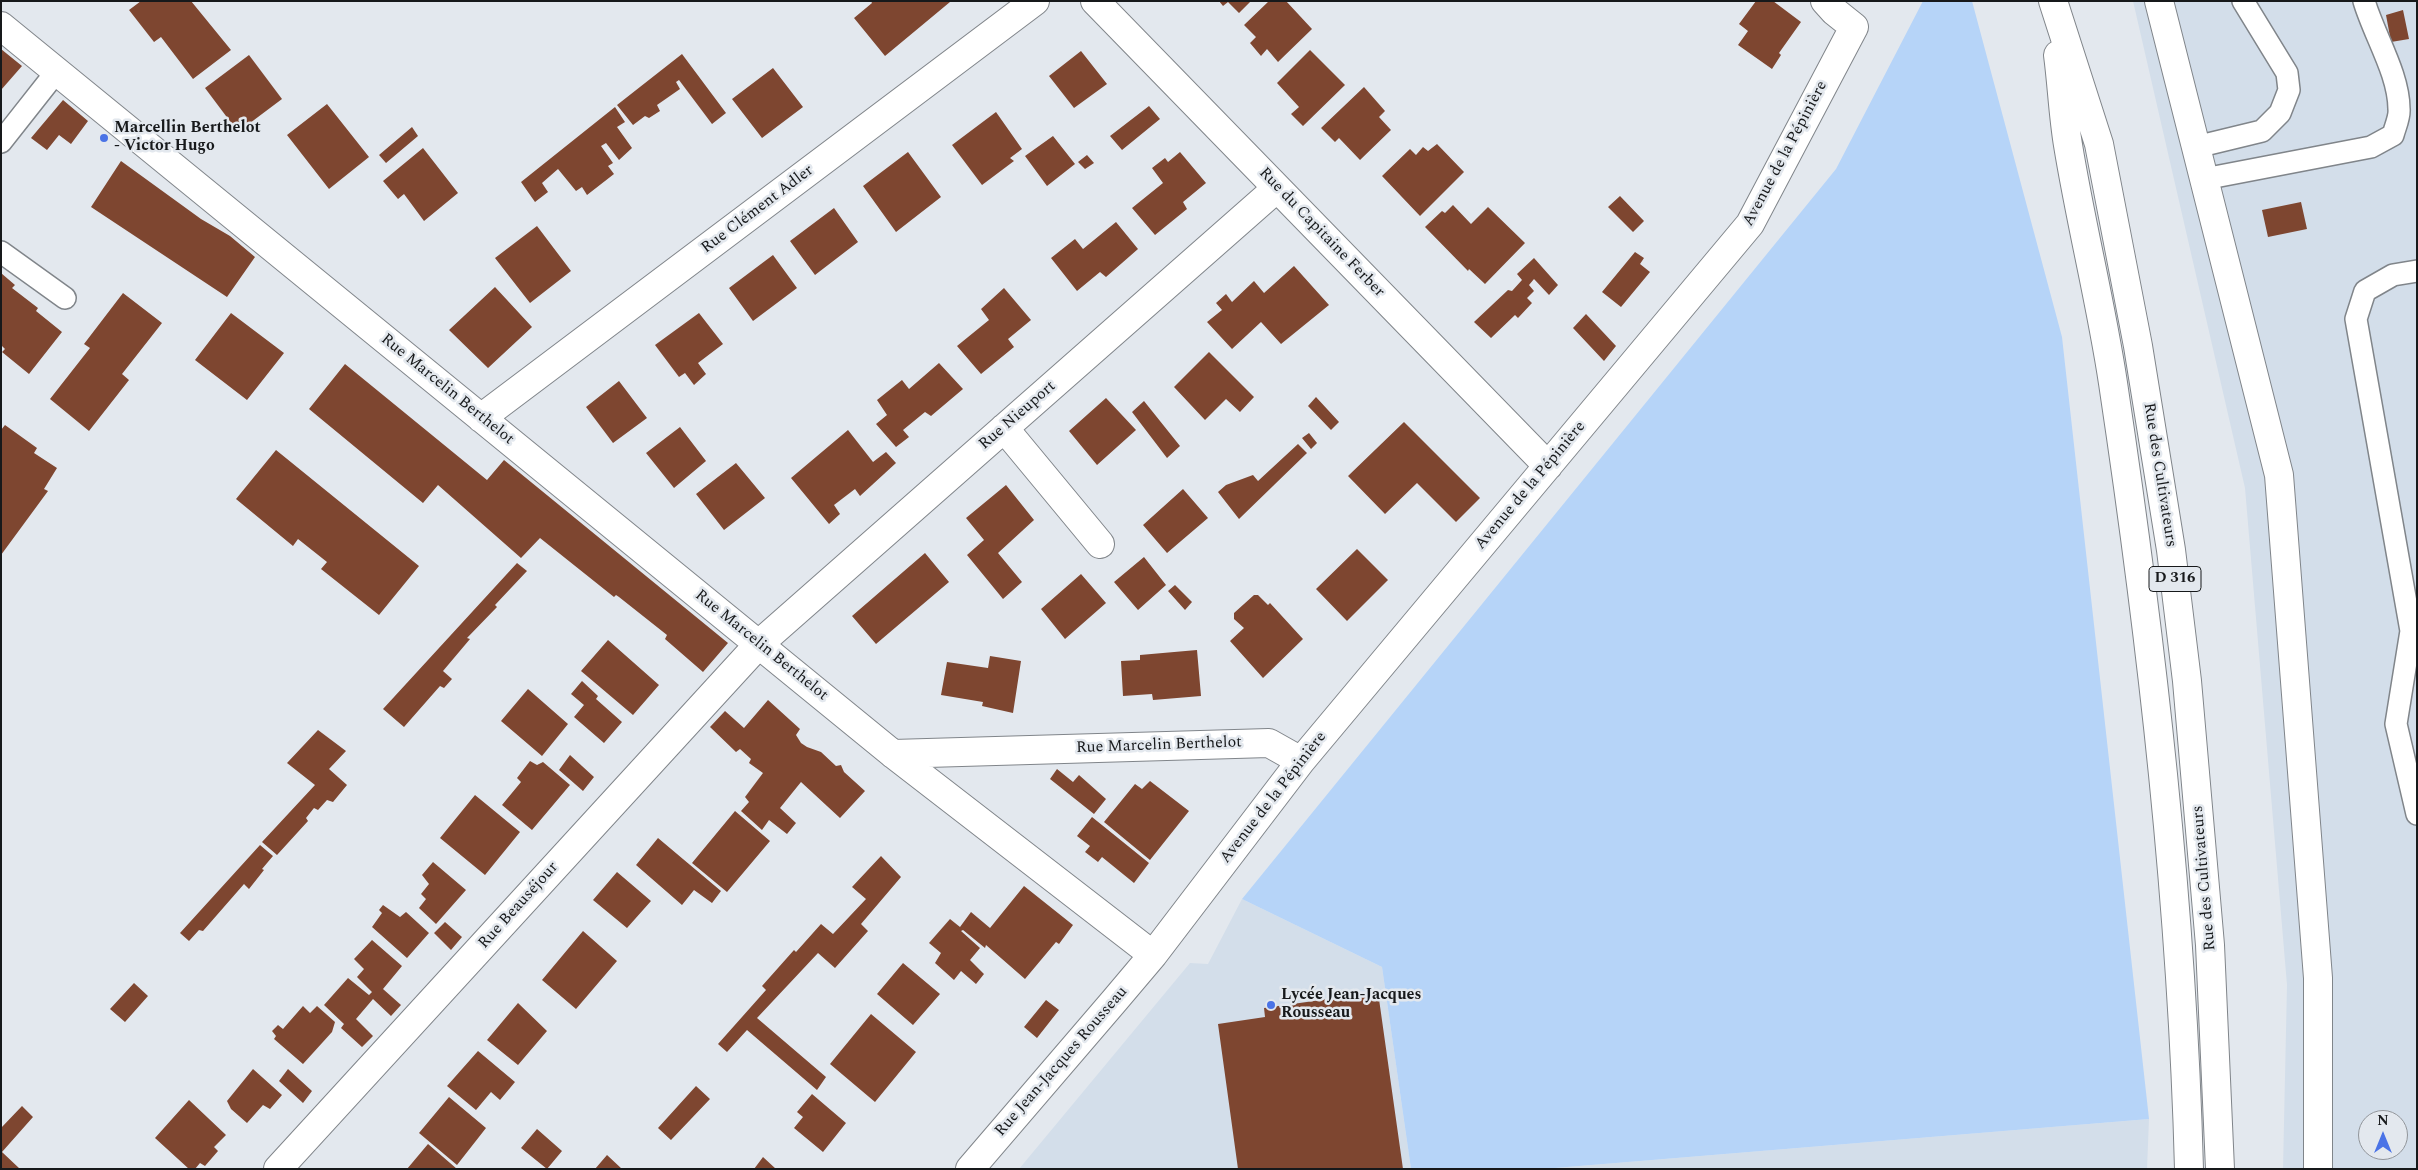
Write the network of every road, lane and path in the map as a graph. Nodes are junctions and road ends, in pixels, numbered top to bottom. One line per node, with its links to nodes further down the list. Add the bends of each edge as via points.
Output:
1 (1035, 1): 17 (street, Rue Clément Adler)
2 (1095, 1): 13 (street, Rue du Capitaine Ferber)
3 (1825, 1): 19 (street, Avenue de la Pépinière, via 1854,27 1750,224)
4 (2053, 1): 28 (street, Rue des Cultivateurs / D 316, via 2068,144 2112,378 2157,704 2186,1075); 29 (street, Rue des Cultivateurs / D 316, via 2099,144 2138,346 2171,550 2187,681 2210,946)
5 (2159, 1): 11 (street)
6 (2243, 1): 11 (lane, via 2287,73 2289,90 2280,113 2262,131)
7 (2364, 1): 12 (lane, via 2396,85 2400,110 2393,135 2371,147)
8 (1, 26): 9 (street, Rue Marcelin Berthelot)
9 (56, 71): 10 (lane); 17 (street, Rue Marcelin Berthelot)
10 (1, 142)
11 (2196, 147): 12 (street)
12 (2204, 178): 30 (street, via 2279,475 2318,978)
13 (1277, 188): 18 (street, Rue Nieuport); 19 (street, Rue du Capitaine Ferber)
14 (1, 252): 16 (lane)
15 (2417, 271): 24 (lane, via 2393,275 2365,291 2356,319 2410,631 2396,724)
16 (65, 298)
17 (481, 418): 21 (street, Rue Marcelin Berthelot)
18 (1004, 428): 20 (street); 21 (street, Rue Nieuport)
19 (1548, 466): 23 (street, Avenue de la Pépinière)
20 (1100, 544)
21 (759, 644): 22 (street, Rue Marcelin Berthelot); 26 (street, Rue Beauséjour)
22 (893, 754): 23 (street, Rue Marcelin Berthelot, via 1269,743); 25 (street, Rue Marcelin Berthelot)
23 (1300, 761): 25 (street, Avenue de la Pépinière)
24 (2417, 814)
25 (1153, 955): 27 (street, Rue Jean-Jacques Rousseau)
26 (278, 1169)
27 (970, 1169)
28 (2189, 1169)
29 (2220, 1169)
30 (2318, 1169)

